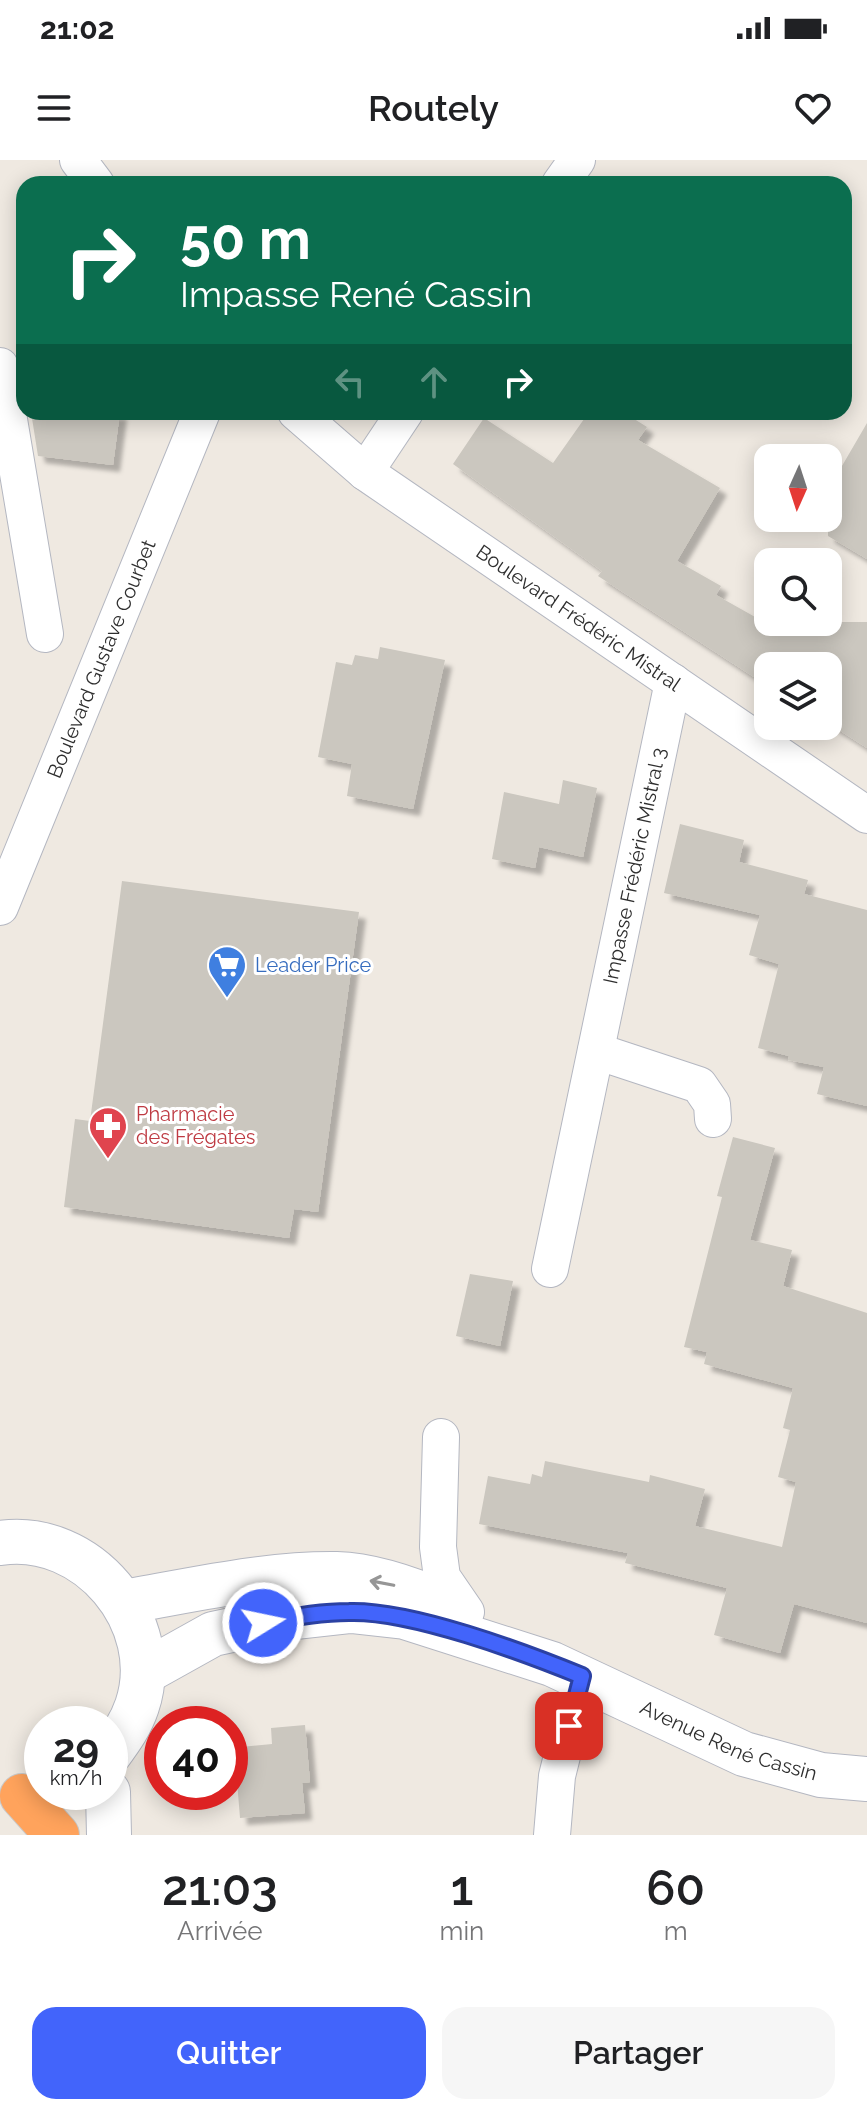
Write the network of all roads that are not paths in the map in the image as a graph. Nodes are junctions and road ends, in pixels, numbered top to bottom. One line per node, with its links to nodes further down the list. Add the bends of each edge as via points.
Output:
1 (0, 366): 6 (street)
2 (199, 420): 9 (street, Boulevard Gustave Courbet)
3 (305, 420): 5 (street, Boulevard Frédéric Mistral)
4 (400, 420): 5 (street)
5 (365, 472): 7 (street, Boulevard Frédéric Mistral)
6 (45, 634)
7 (673, 682): 8 (street, Boulevard Frédéric Mistral); 10 (street, Impasse Frédéric Mistral 3)
8 (867, 815)
9 (0, 907)
10 (596, 1051): 11 (street, via 699,1085 712,1104); 12 (street, Impasse Frédéric Mistral 3)
11 (713, 1119)
12 (550, 1269)
13 (441, 1437): 16 (street, via 442,1577)
14 (2, 1538): 15 (street, via 75,1557 102,1576)
15 (123, 1602): 16 (street, Avenue René Cassin, one-way to 15, via 413,1589 339,1574 255,1580); 18 (street, via 139,1636)
16 (466, 1612): 17 (street, Avenue René Cassin)
17 (567, 1670): 18 (street, Avenue René Cassin, via 405,1617 351,1611 213,1634); 20 (street, Avenue René Cassin, via 744,1754 821,1775); 25 (street)
18 (143, 1673): 19 (street)
19 (128, 1727)
20 (867, 1779)
21 (22, 1794): 23 (highway)
22 (108, 1810): 24 (street)
23 (57, 1835)
24 (109, 1835)
25 (552, 1835)

